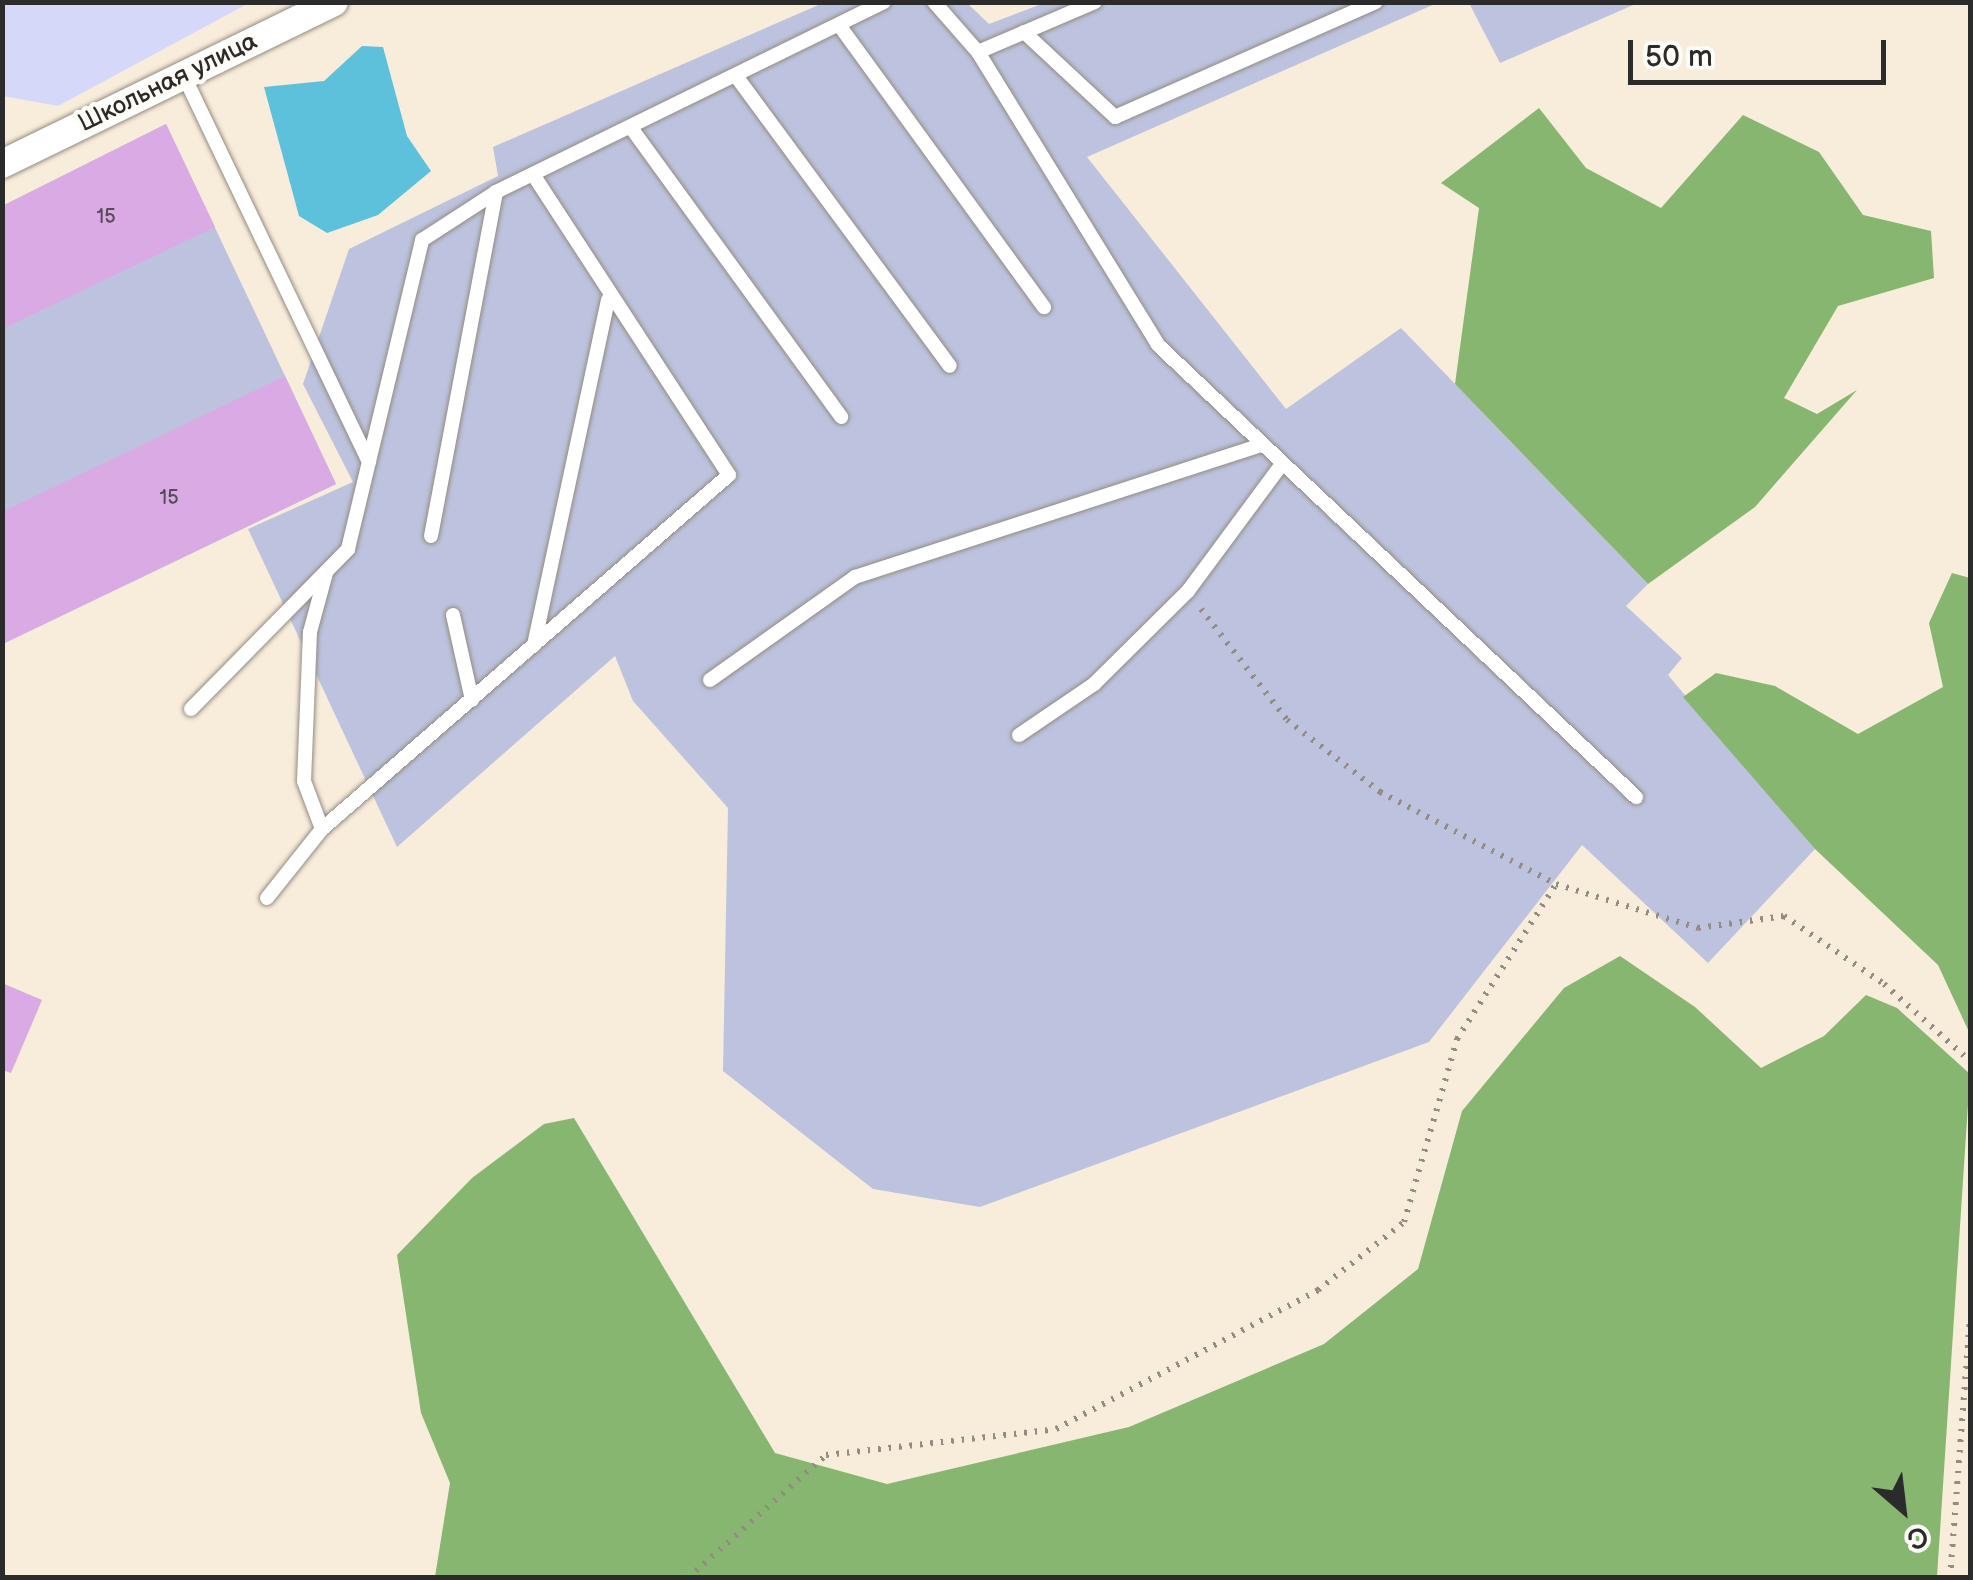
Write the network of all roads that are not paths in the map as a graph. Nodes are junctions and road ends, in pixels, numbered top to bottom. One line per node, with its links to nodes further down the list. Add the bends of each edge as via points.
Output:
1 (334, 2): 9 (street, Школьная улица)
2 (884, 2): 6 (lane)
3 (934, 2): 8 (lane)
4 (1095, 2): 7 (lane)
5 (1376, 2): 7 (lane, via 1115,117)
6 (839, 25): 10 (lane); 16 (lane)
7 (1024, 32): 8 (lane)
8 (978, 52): 19 (lane, via 1158,344)
9 (184, 76): 12 (street, Школьная улица); 20 (lane)
10 (736, 76): 11 (lane); 17 (lane)
11 (632, 129): 13 (lane); 18 (lane)
12 (2, 164)
13 (535, 177): 14 (lane); 15 (lane)
14 (496, 192): 20 (lane, via 422,240); 22 (lane)
15 (608, 300): 25 (lane); 25 (lane, via 729,475)
16 (1044, 307)
17 (950, 366)
18 (841, 417)
19 (1257, 446): 21 (lane); 26 (lane, via 855,577)
20 (369, 462): 23 (lane, via 348,549)
21 (1279, 468): 29 (lane, via 1188,591 1094,684); 30 (lane)
22 (432, 536)
23 (326, 572): 28 (lane); 31 (lane, via 310,632 304,781)
24 (453, 615): 27 (lane)
25 (534, 646): 27 (lane)
26 (710, 680)
27 (472, 700): 31 (lane)
28 (191, 709)
29 (1019, 735)
30 (1636, 797)
31 (322, 828): 32 (lane)
32 (267, 898)

